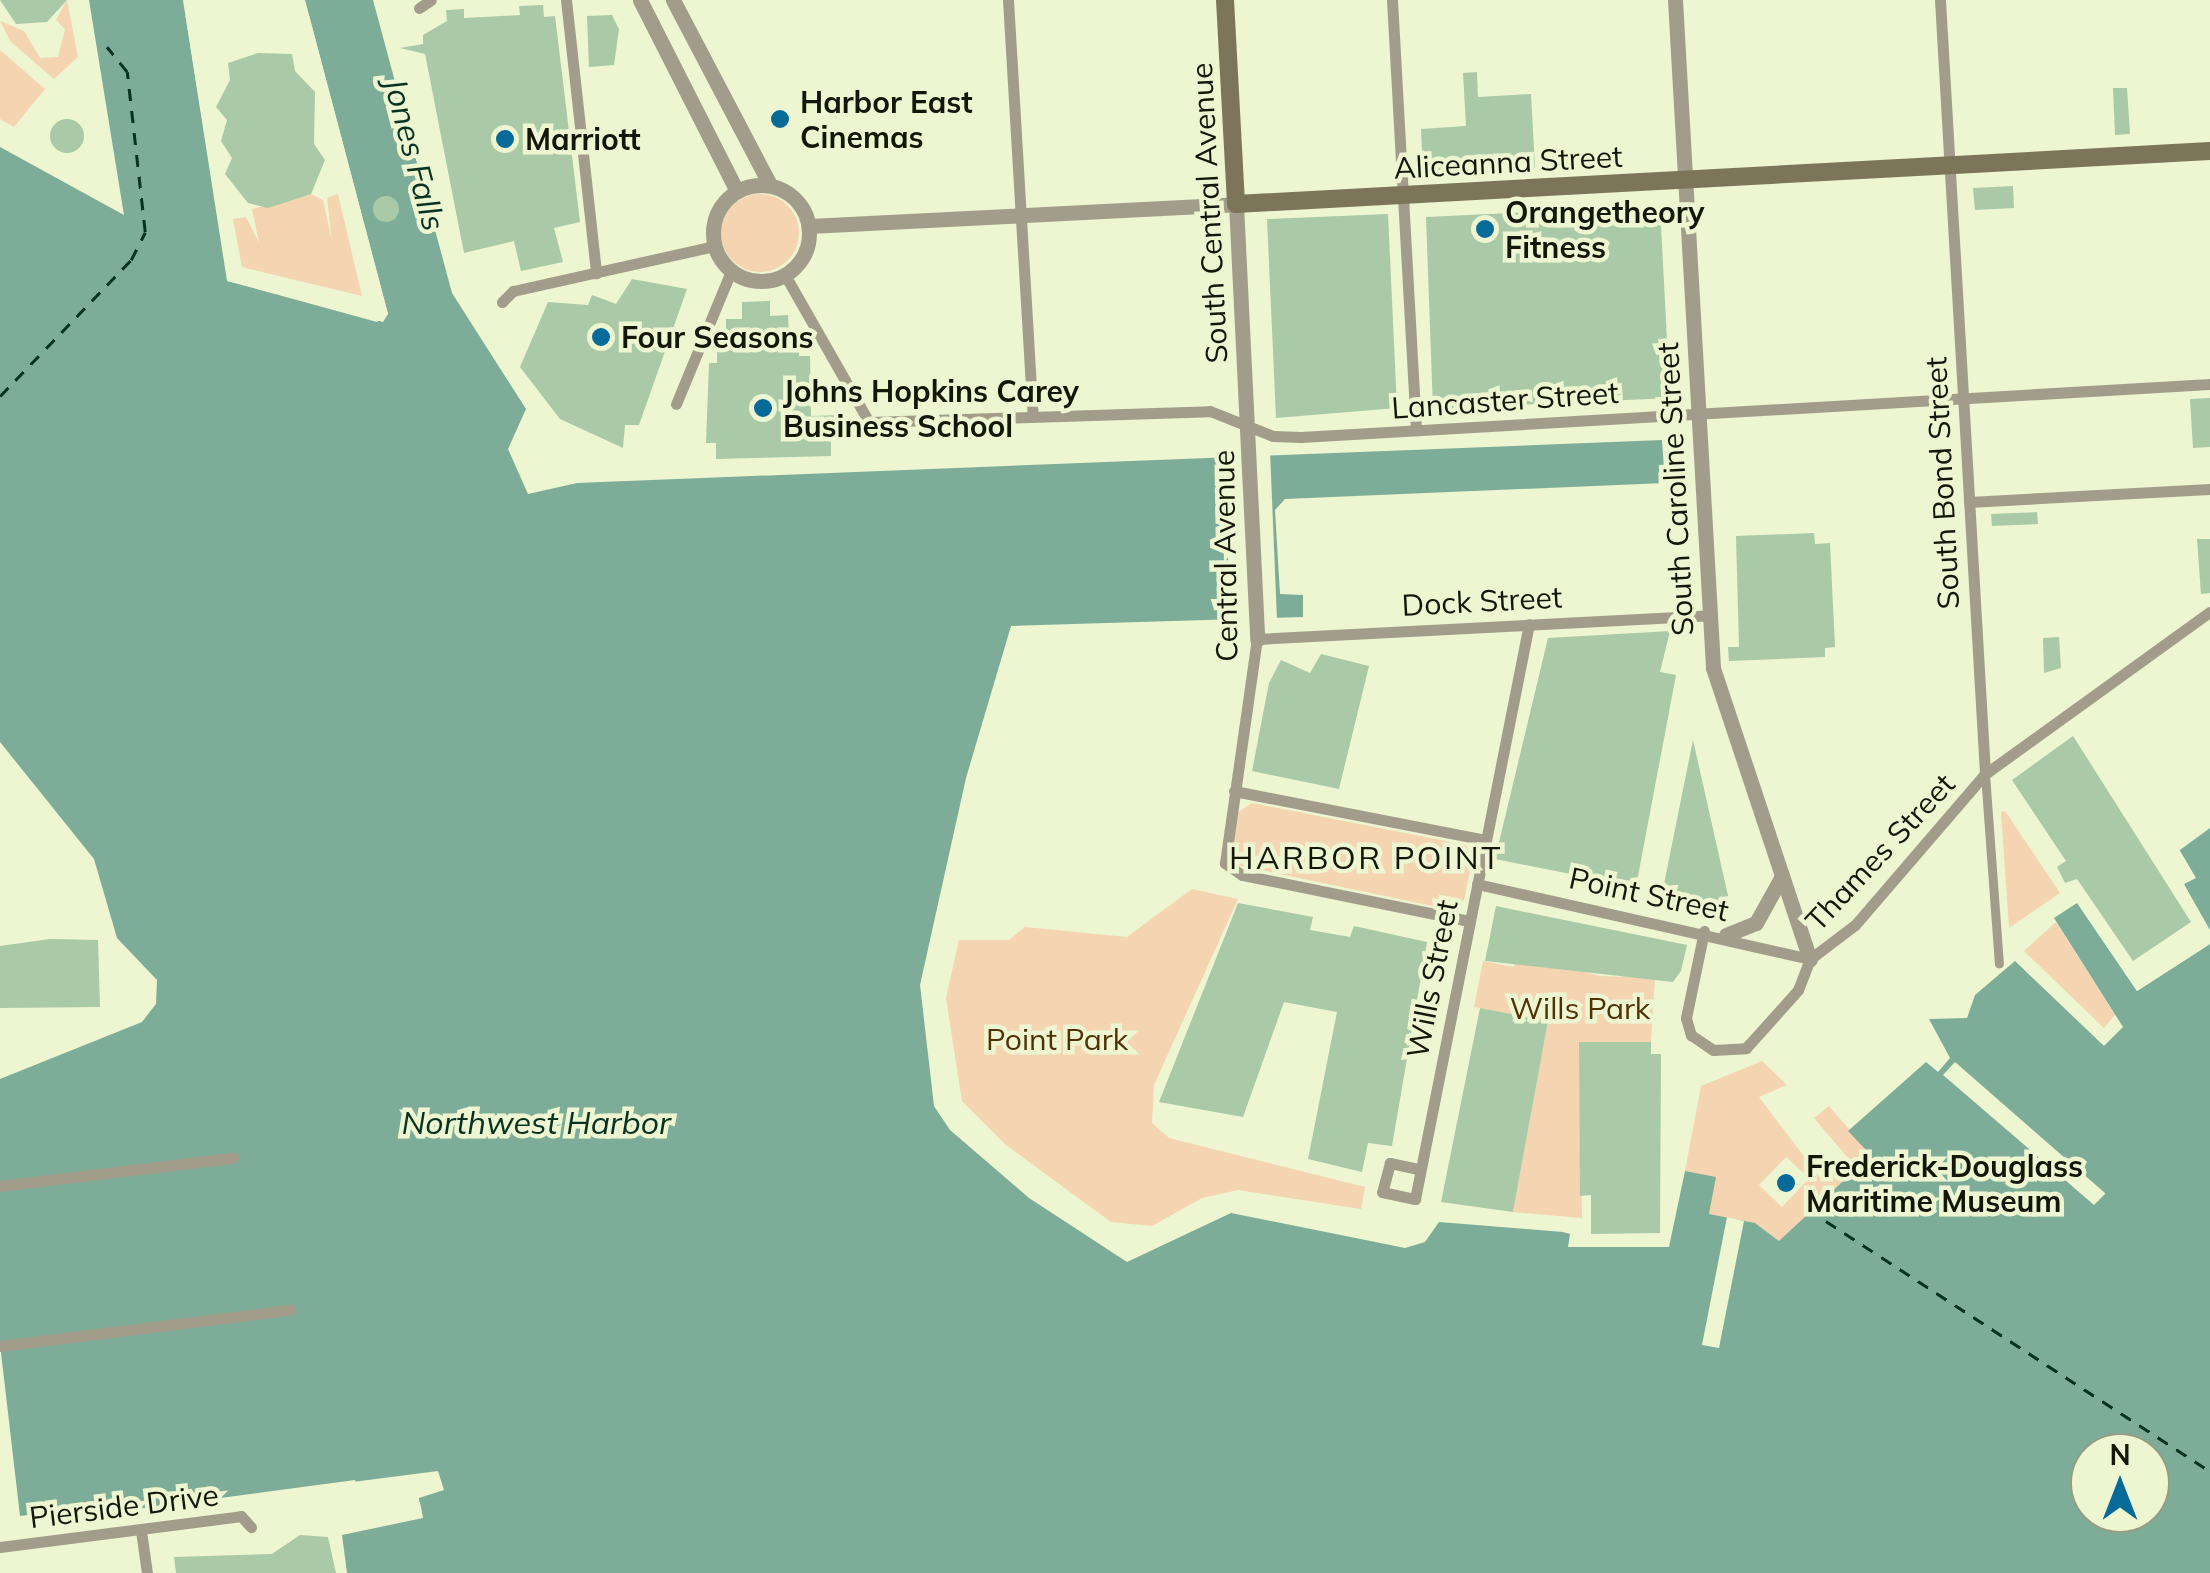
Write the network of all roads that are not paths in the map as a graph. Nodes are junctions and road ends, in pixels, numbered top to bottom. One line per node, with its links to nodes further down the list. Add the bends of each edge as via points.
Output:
1 (431, 0): 10 (street)
2 (566, 0): 21 (street)
3 (640, 0): 15 (street)
4 (674, 0): 14 (street)
5 (1008, 0): 18 (street)
6 (1225, 0): 17 (main road, South Central Avenue)
7 (1392, 0): 16 (street)
8 (1676, 0): 13 (street, South Caroline Street)
9 (1940, 0): 12 (street, South Bond Street)
10 (418, 8)
11 (2210, 150): 12 (main road, Aliceanna Street)
12 (1950, 164): 13 (main road, Aliceanna Street); 26 (street, South Bond Street)
13 (1684, 181): 16 (main road, Aliceanna Street); 28 (street, South Caroline Street)
14 (770, 185): 15 (street); 19 (street, via 796,199)
15 (737, 191): 20 (street, via 716,213)
16 (1402, 195): 17 (main road, Aliceanna Street); 31 (street)
17 (1236, 204): 18 (street, Aliceanna Street); 30 (street, South Central Avenue)
18 (1020, 215): 19 (street, Aliceanna Street); 29 (street)
19 (809, 226): 23 (street, via 803,256)
20 (714, 246): 21 (street); 22 (street)
21 (596, 272): 24 (street, via 513,292)
22 (731, 272): 23 (street, via 758,281); 27 (street)
23 (785, 275): 29 (street, Lancaster Street, via 869,422)
24 (502, 302)
25 (2210, 384): 26 (street, Lancaster Street)
26 (1963, 397): 28 (street, Lancaster Street); 33 (street, South Bond Street)
27 (676, 404)
28 (1698, 412): 31 (street, Lancaster Street); 35 (street, South Caroline Street)
29 (1032, 415): 30 (street, Lancaster Street, via 1210,410)
30 (1248, 423): 31 (street, Lancaster Street, via 1282,437); 37 (street, Central Avenue)
31 (1416, 430)
32 (2210, 489): 33 (street)
33 (1968, 502): 38 (street, South Bond Street)
34 (2210, 612): 38 (street, Thames Street)
35 (1710, 615): 36 (street, Dock Street); 41 (street, South Caroline Street, via 1713,668)
36 (1530, 624): 37 (street, Dock Street); 40 (street, Wills Street)
37 (1256, 633): 39 (street, Central Avenue)
38 (1986, 774): 46 (street, Thames Street, via 1855,926); 47 (street, South Bond Street)
39 (1234, 791): 40 (street); 43 (street, Central Avenue, via 1225,863 1242,875)
40 (1486, 840): 42 (street, Wills Street)
41 (1782, 876): 45 (street, via 1756,923); 46 (street, South Caroline Street)
42 (1476, 884): 43 (street, Wills Street); 44 (street, Point Street)
43 (1469, 921): 49 (street, Wills Street)
44 (1704, 931): 45 (street, Point Street); 46 (street, Thames Street, via 1686,1018 1691,1034 1714,1050 1746,1048 1798,990)
45 (1726, 935): 46 (street, Point Street)
46 (1810, 959)
47 (2000, 963)
48 (233, 1158): 50 (street)
49 (1418, 1169)
50 (0, 1186)
51 (292, 1310): 52 (street)
52 (0, 1346)
53 (250, 1526): 54 (street, Pierside Drive, via 241,1516)
54 (141, 1531): 55 (street, Pierside Drive); 56 (street)
55 (0, 1548)
56 (147, 1573)

